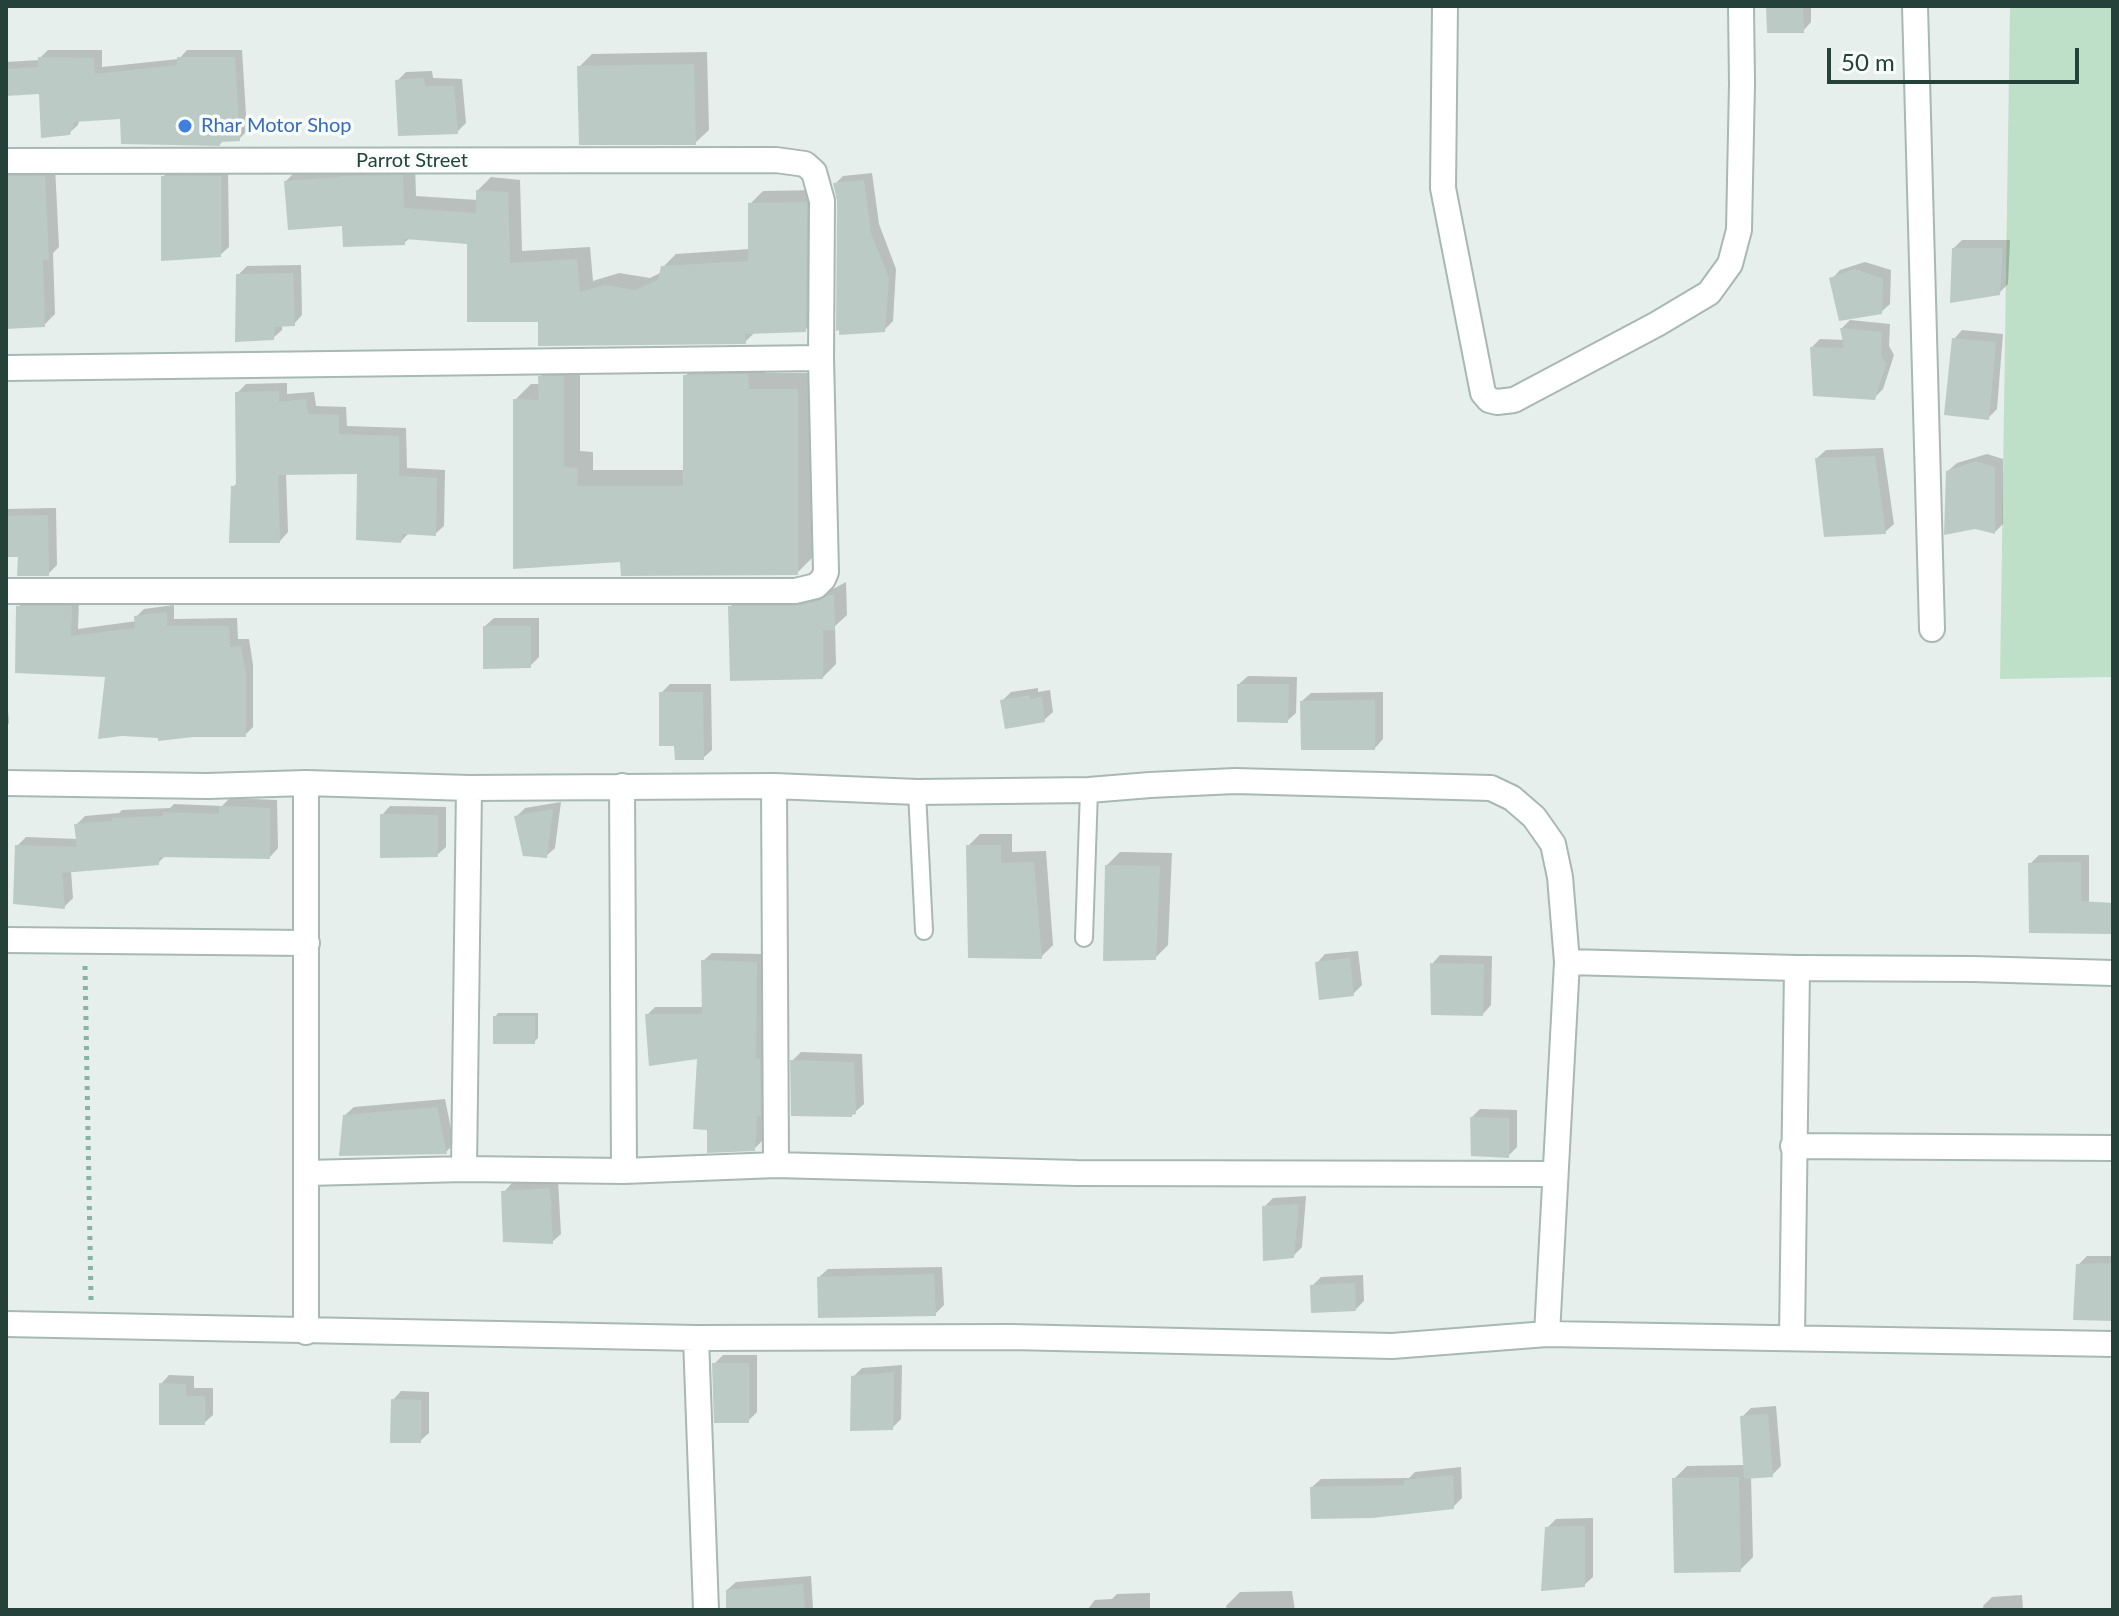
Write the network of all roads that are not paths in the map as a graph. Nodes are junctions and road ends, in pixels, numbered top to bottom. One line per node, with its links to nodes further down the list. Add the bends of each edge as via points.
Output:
1 (1445, 6): 2 (street, via 1443,188 1483,393 1497,402 1514,400 1657,324 1709,293 1730,264 1739,230)
2 (1741, 6)
3 (1915, 6): 8 (street)
4 (6, 161): 5 (street, Parrot Street, via 805,164 814,172 822,201)
5 (821, 358): 6 (street); 7 (street, via 826,572 816,586 795,591)
6 (6, 368)
7 (6, 591)
8 (1932, 629)
9 (6, 783): 10 (street)
10 (306, 783): 13 (street); 19 (street)
11 (622, 786): 12 (street); 13 (street); 27 (street)
12 (774, 786): 15 (street); 25 (street)
13 (469, 788): 26 (street)
14 (1089, 790): 15 (street); 17 (lane); 20 (street, via 1235,781 1491,788 1534,817 1553,844)
15 (917, 792): 16 (lane)
16 (924, 931)
17 (1084, 938)
18 (6, 940): 19 (street)
19 (307, 943): 28 (street)
20 (1567, 962): 21 (street); 29 (street)
21 (1797, 968): 22 (street); 23 (street)
22 (2113, 973)
23 (1793, 1146): 24 (street); 33 (street)
24 (2113, 1148)
25 (776, 1165): 27 (street); 29 (street, via 1093,1173)
26 (464, 1169): 27 (street); 28 (street)
27 (624, 1171)
28 (307, 1173): 31 (street)
29 (1554, 1174): 32 (street)
30 (6, 1324): 31 (street)
31 (306, 1332): 34 (street)
32 (1547, 1334): 33 (street); 34 (street, via 1392,1346 1012,1337)
33 (1792, 1337): 35 (street)
34 (696, 1338): 36 (street)
35 (2113, 1344)
36 (706, 1610)

